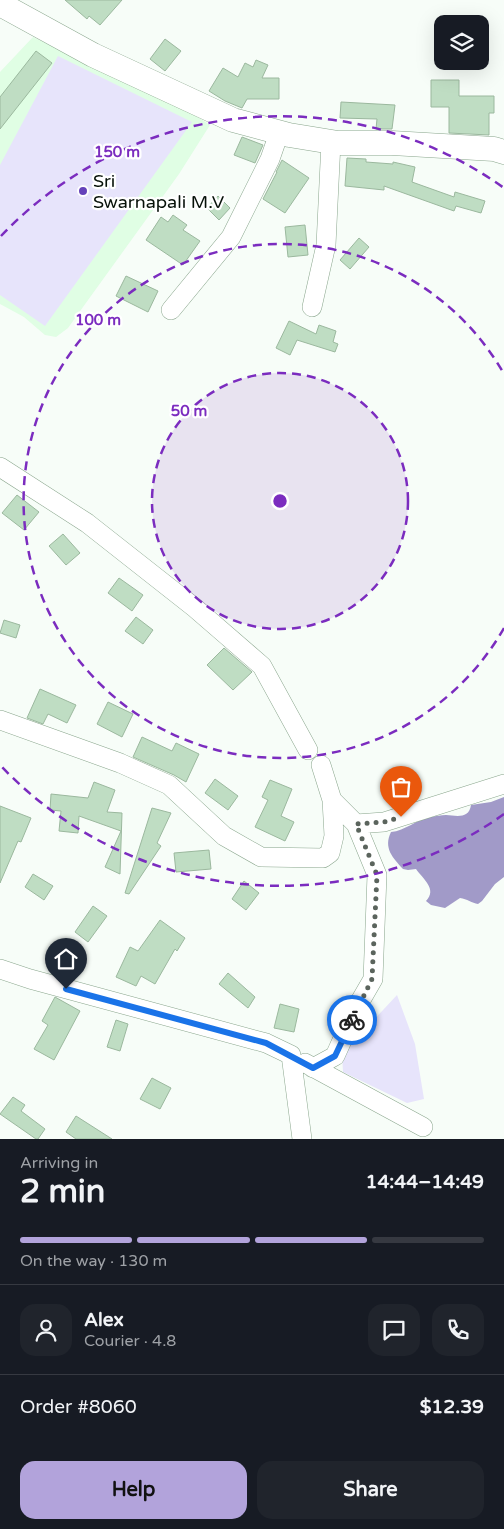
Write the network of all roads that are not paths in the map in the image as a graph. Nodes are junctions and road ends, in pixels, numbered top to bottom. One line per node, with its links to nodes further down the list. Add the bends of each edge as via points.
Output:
1 (0, 4): 2 (street, via 93,55 198,105 233,120)
2 (280, 133): 3 (street); 6 (street, via 231,237)
3 (331, 142): 4 (street); 5 (street, via 326,245)
4 (504, 152)
5 (312, 307)
6 (171, 310)
7 (0, 467): 9 (street, via 87,523 195,608 262,666)
8 (0, 720): 12 (street, via 120,763 169,785 224,836 261,857 323,858 330,853 334,836)
9 (308, 750)
10 (321, 765): 12 (street)
11 (504, 784): 13 (street, via 384,822)
12 (332, 800): 13 (street)
13 (356, 824): 16 (street, via 377,875 372,979 335,1056)
14 (0, 969): 15 (street, via 266,1043)
15 (290, 1055): 16 (street); 18 (street)
16 (313, 1068): 17 (street)
17 (423, 1127)
18 (302, 1139)

